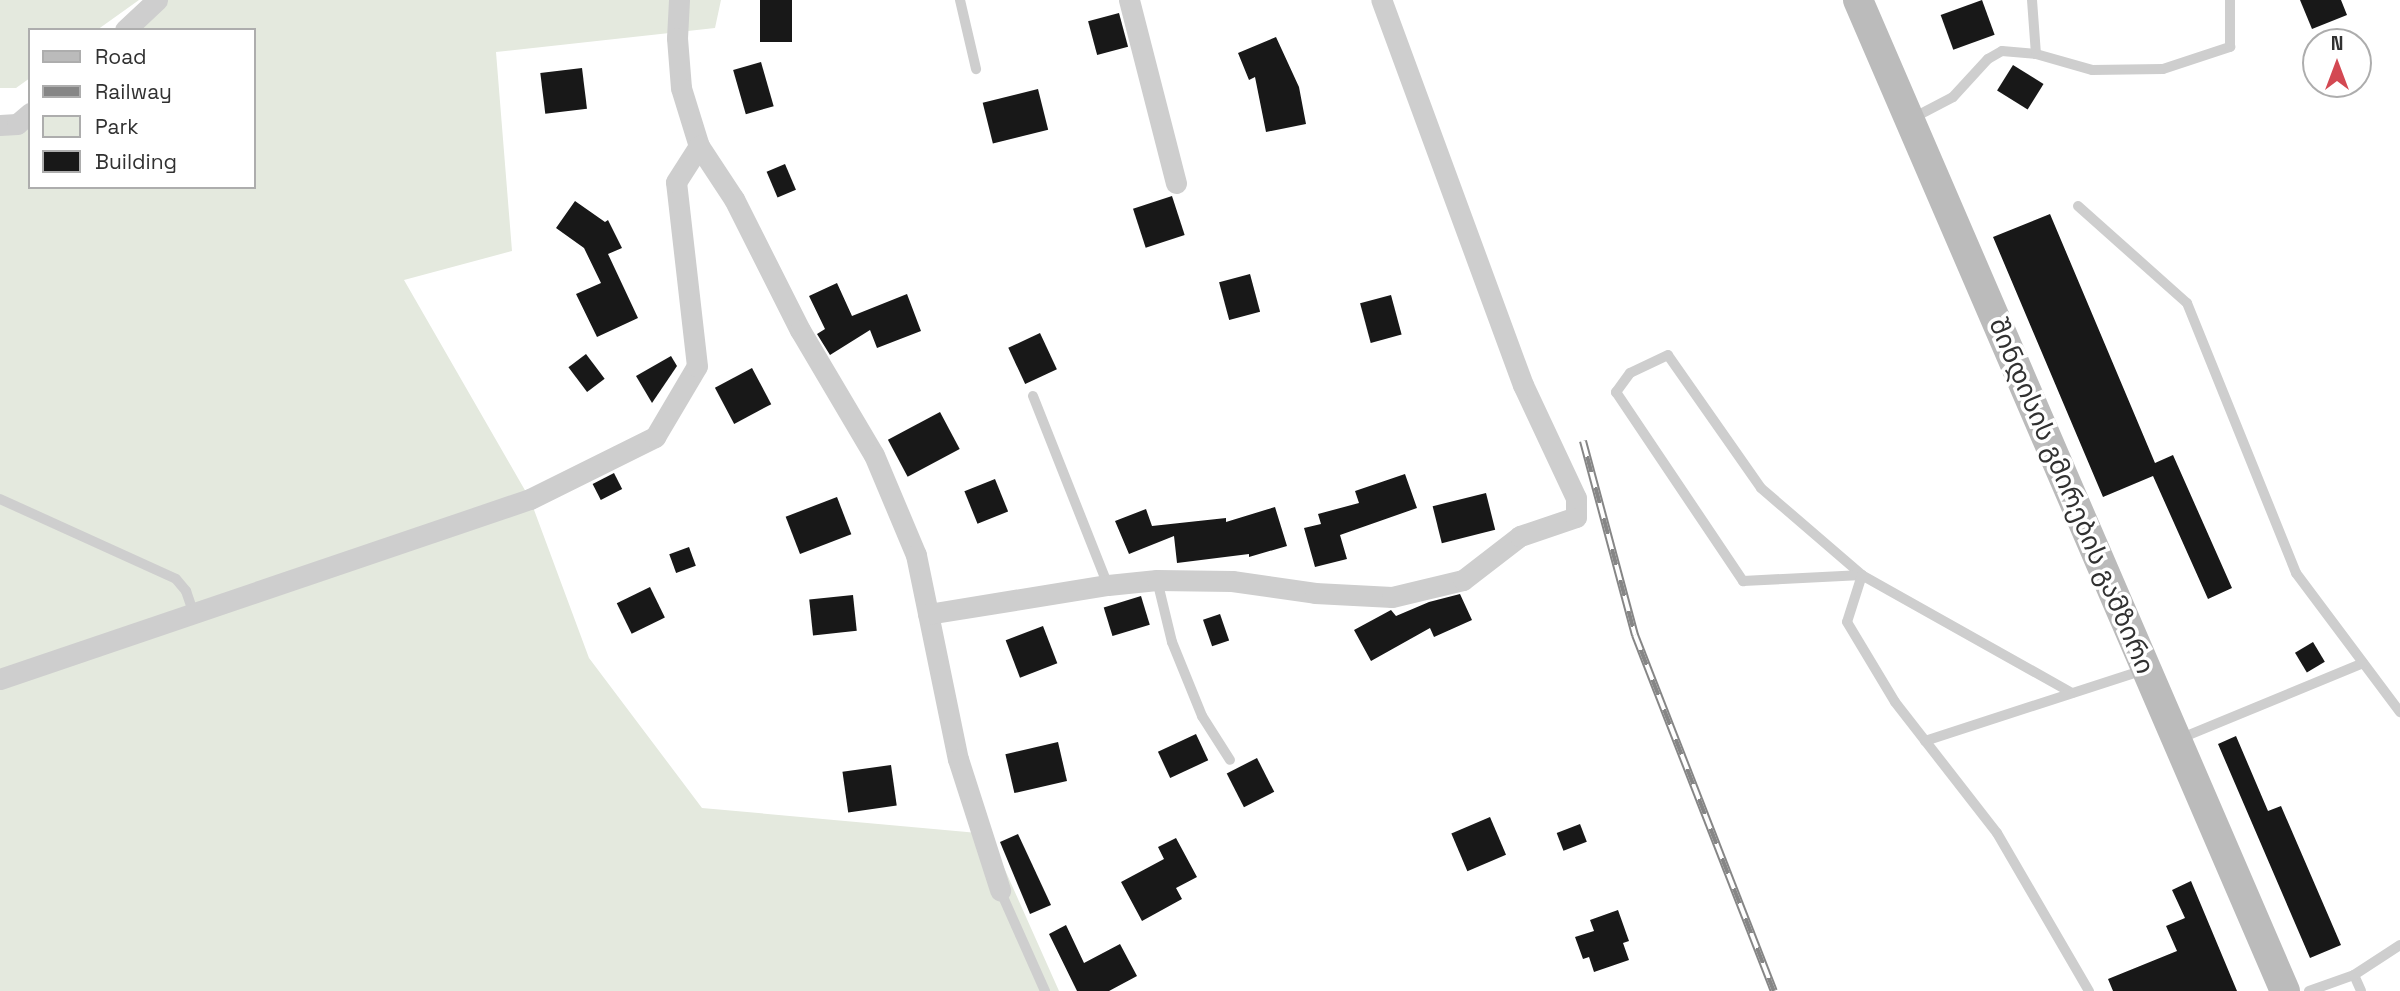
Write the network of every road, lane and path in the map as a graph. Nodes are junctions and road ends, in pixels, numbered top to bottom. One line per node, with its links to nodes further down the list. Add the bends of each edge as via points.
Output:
1 (157, 0): 9 (street)
2 (680, 0): 15 (street, via 681,88)
3 (960, 0): 11 (lane)
4 (1129, 0): 16 (street)
5 (1381, 0): 21 (street, via 1523,386 1576,498 1576,517 1520,536 1463,580 1392,597 1315,593 1232,581)
6 (1858, 0): 13 (main road, შინდისის გმირების გამზირი)
7 (2032, 0): 10 (lane)
8 (2230, 0): 10 (lane, via 2230,47 2163,69 2092,70)
9 (127, 28)
10 (2036, 54): 13 (lane, via 2002,51 1988,59 1953,97)
11 (976, 69)
12 (28, 115): 14 (street, via 17,124)
13 (1908, 120): 26 (main road, შინდისის გმირების გამზირი)
14 (0, 125)
15 (699, 146): 23 (street, via 676,182 697,366 655,437 530,499); 24 (street, via 734,198 800,330 874,455 916,555)
16 (1176, 183)
17 (2078, 206): 25 (lane, via 2186,303 2296,573)
18 (1033, 396): 22 (lane)
19 (0, 499): 23 (lane, via 176,579)
20 (1862, 575): 20 (lane, via 1762,488 1668,355 1630,373 1616,392 1743,581); 28 (lane); 31 (lane, via 1847,622 1895,702)
21 (1157, 580): 22 (street); 32 (lane, via 1172,642 1202,716)
22 (1108, 584): 24 (street)
23 (194, 614): 27 (street)
24 (928, 614): 33 (street, via 958,759)
25 (2362, 663): 29 (lane); 30 (lane)
26 (2146, 669): 28 (lane); 30 (main road, შინდისის გმირების გამზირი)
27 (0, 679)
28 (2072, 693): 31 (lane)
29 (2400, 712)
30 (2177, 740): 38 (main road, შინდისის გმირების გამზირი)
31 (1926, 741): 37 (lane, via 1997,833)
32 (1230, 760)
33 (1000, 890): 36 (lane)
34 (2400, 945): 35 (lane)
35 (2354, 975): 39 (lane); 40 (lane)
36 (1045, 991)
37 (2090, 991)
38 (2285, 991)
39 (2309, 991)
40 (2361, 991)

